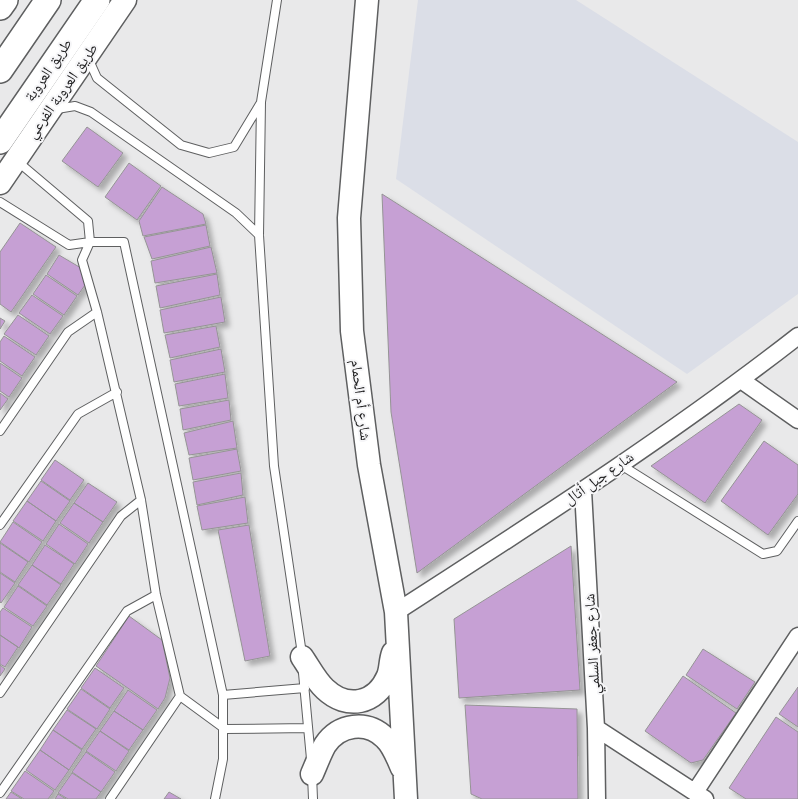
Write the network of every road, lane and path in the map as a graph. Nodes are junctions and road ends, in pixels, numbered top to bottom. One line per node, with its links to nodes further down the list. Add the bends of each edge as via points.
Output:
1 (5, 0): 7 (main road)
2 (48, 0): 9 (main road)
3 (96, 0): 12 (main road, طريق العروبة)
4 (125, 0): 8 (main road, طريق العروبة الفرعي)
5 (277, 0): 10 (lane)
6 (367, 0): 29 (main road, شارع أم الحمام, via 349,218 352,331 369,465)
7 (0, 7)
8 (87, 55): 10 (lane, via 97,78 181,145 209,153 234,147); 11 (main road, طريق العروبة الفرعي)
9 (0, 70)
10 (261, 102): 15 (lane)
11 (50, 110): 12 (main road, طريق العروبة الفرعي); 15 (lane, via 75,106 91,112 236,213)
12 (7, 150): 13 (main road, طريق العروبة الفرعي); 16 (lane, via 88,221)
13 (0, 183)
14 (0, 202): 16 (lane, via 69,245)
15 (259, 235): 32 (lane, via 274,466)
16 (90, 242): 17 (lane, via 82,260); 35 (lane, via 124,242)
17 (98, 312): 20 (lane); 22 (lane, via 68,332)
18 (798, 336): 19 (street, شارع جبل أثال)
19 (741, 380): 21 (street); 23 (street, شارع جبل أثال)
20 (117, 392): 25 (lane); 27 (lane, via 78,414)
21 (798, 420)
22 (0, 431)
23 (619, 464): 24 (street, شارع جبل أثال); 26 (lane, via 763,554 783,546)
24 (583, 490): 29 (street, شارع جبل أثال); 38 (street, شارع جعفر السلمي)
25 (141, 500): 28 (lane); 34 (lane, via 121,516)
26 (798, 521)
27 (0, 525)
28 (156, 595): 36 (lane); 42 (lane, via 127,611)
29 (396, 612): 31 (main road, شارع أم الحمام)
30 (798, 636): 43 (street)
31 (397, 639): 32 (main road, via 388,675 380,691 353,704 325,690); 41 (main road, شارع أم الحمام)
32 (302, 657): 33 (lane)
33 (305, 688): 35 (lane); 37 (lane)
34 (0, 693)
35 (223, 695): 39 (lane)
36 (180, 696): 39 (lane); 44 (lane)
37 (308, 728): 39 (lane); 40 (lane)
38 (596, 728): 43 (street); 48 (street, شارع جعفر السلمي)
39 (225, 729): 45 (lane)
40 (312, 774): 41 (main road, via 326,744 343,730 357,725 371,728 386,738); 46 (lane)
41 (405, 774): 47 (main road, شارع أم الحمام)
42 (0, 792)
43 (700, 795)
44 (110, 799)
45 (216, 799)
46 (313, 799)
47 (406, 799)
48 (597, 799)

